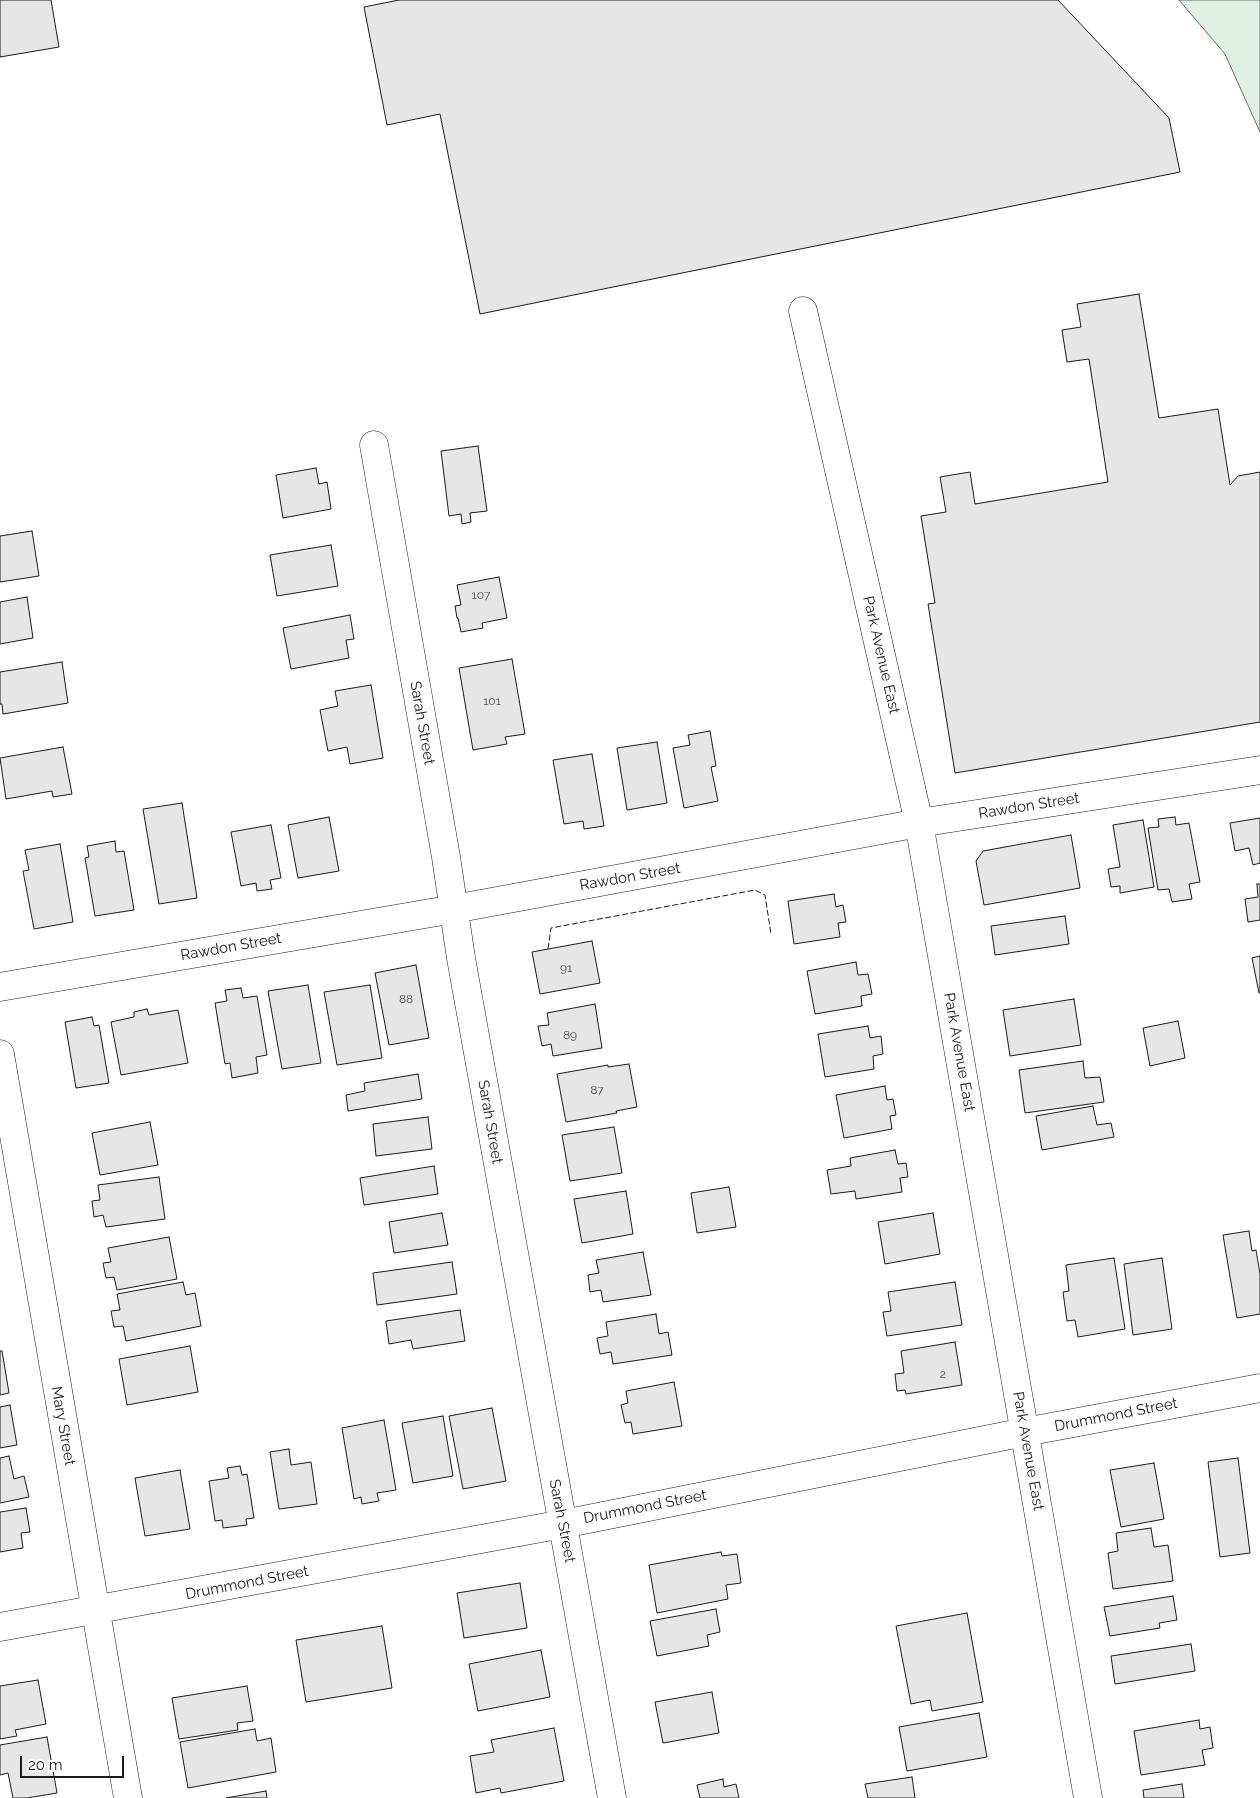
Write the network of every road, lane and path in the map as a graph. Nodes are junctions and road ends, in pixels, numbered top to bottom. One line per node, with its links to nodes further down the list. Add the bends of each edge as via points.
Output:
1 (803, 311): 4 (street, Park Avenue East)
2 (374, 446): 5 (street, Sarah Street)
3 (1260, 770): 4 (street, Rawdon Street)
4 (919, 823): 5 (street, Rawdon Street); 9 (street, Park Avenue East)
5 (454, 909): 6 (street, Rawdon Street); 10 (street, Sarah Street)
6 (0, 987)
7 (0, 1054): 11 (street, Mary Street)
8 (1260, 1388): 9 (street, Drummond Street)
9 (1025, 1432): 10 (street, Drummond Street); 15 (street, Park Avenue East)
10 (563, 1524): 11 (street, Drummond Street); 14 (street, Sarah Street)
11 (95, 1611): 12 (street, Drummond Street); 13 (street, Mary Street)
12 (0, 1627)
13 (128, 1798)
14 (612, 1798)
15 (1088, 1798)

